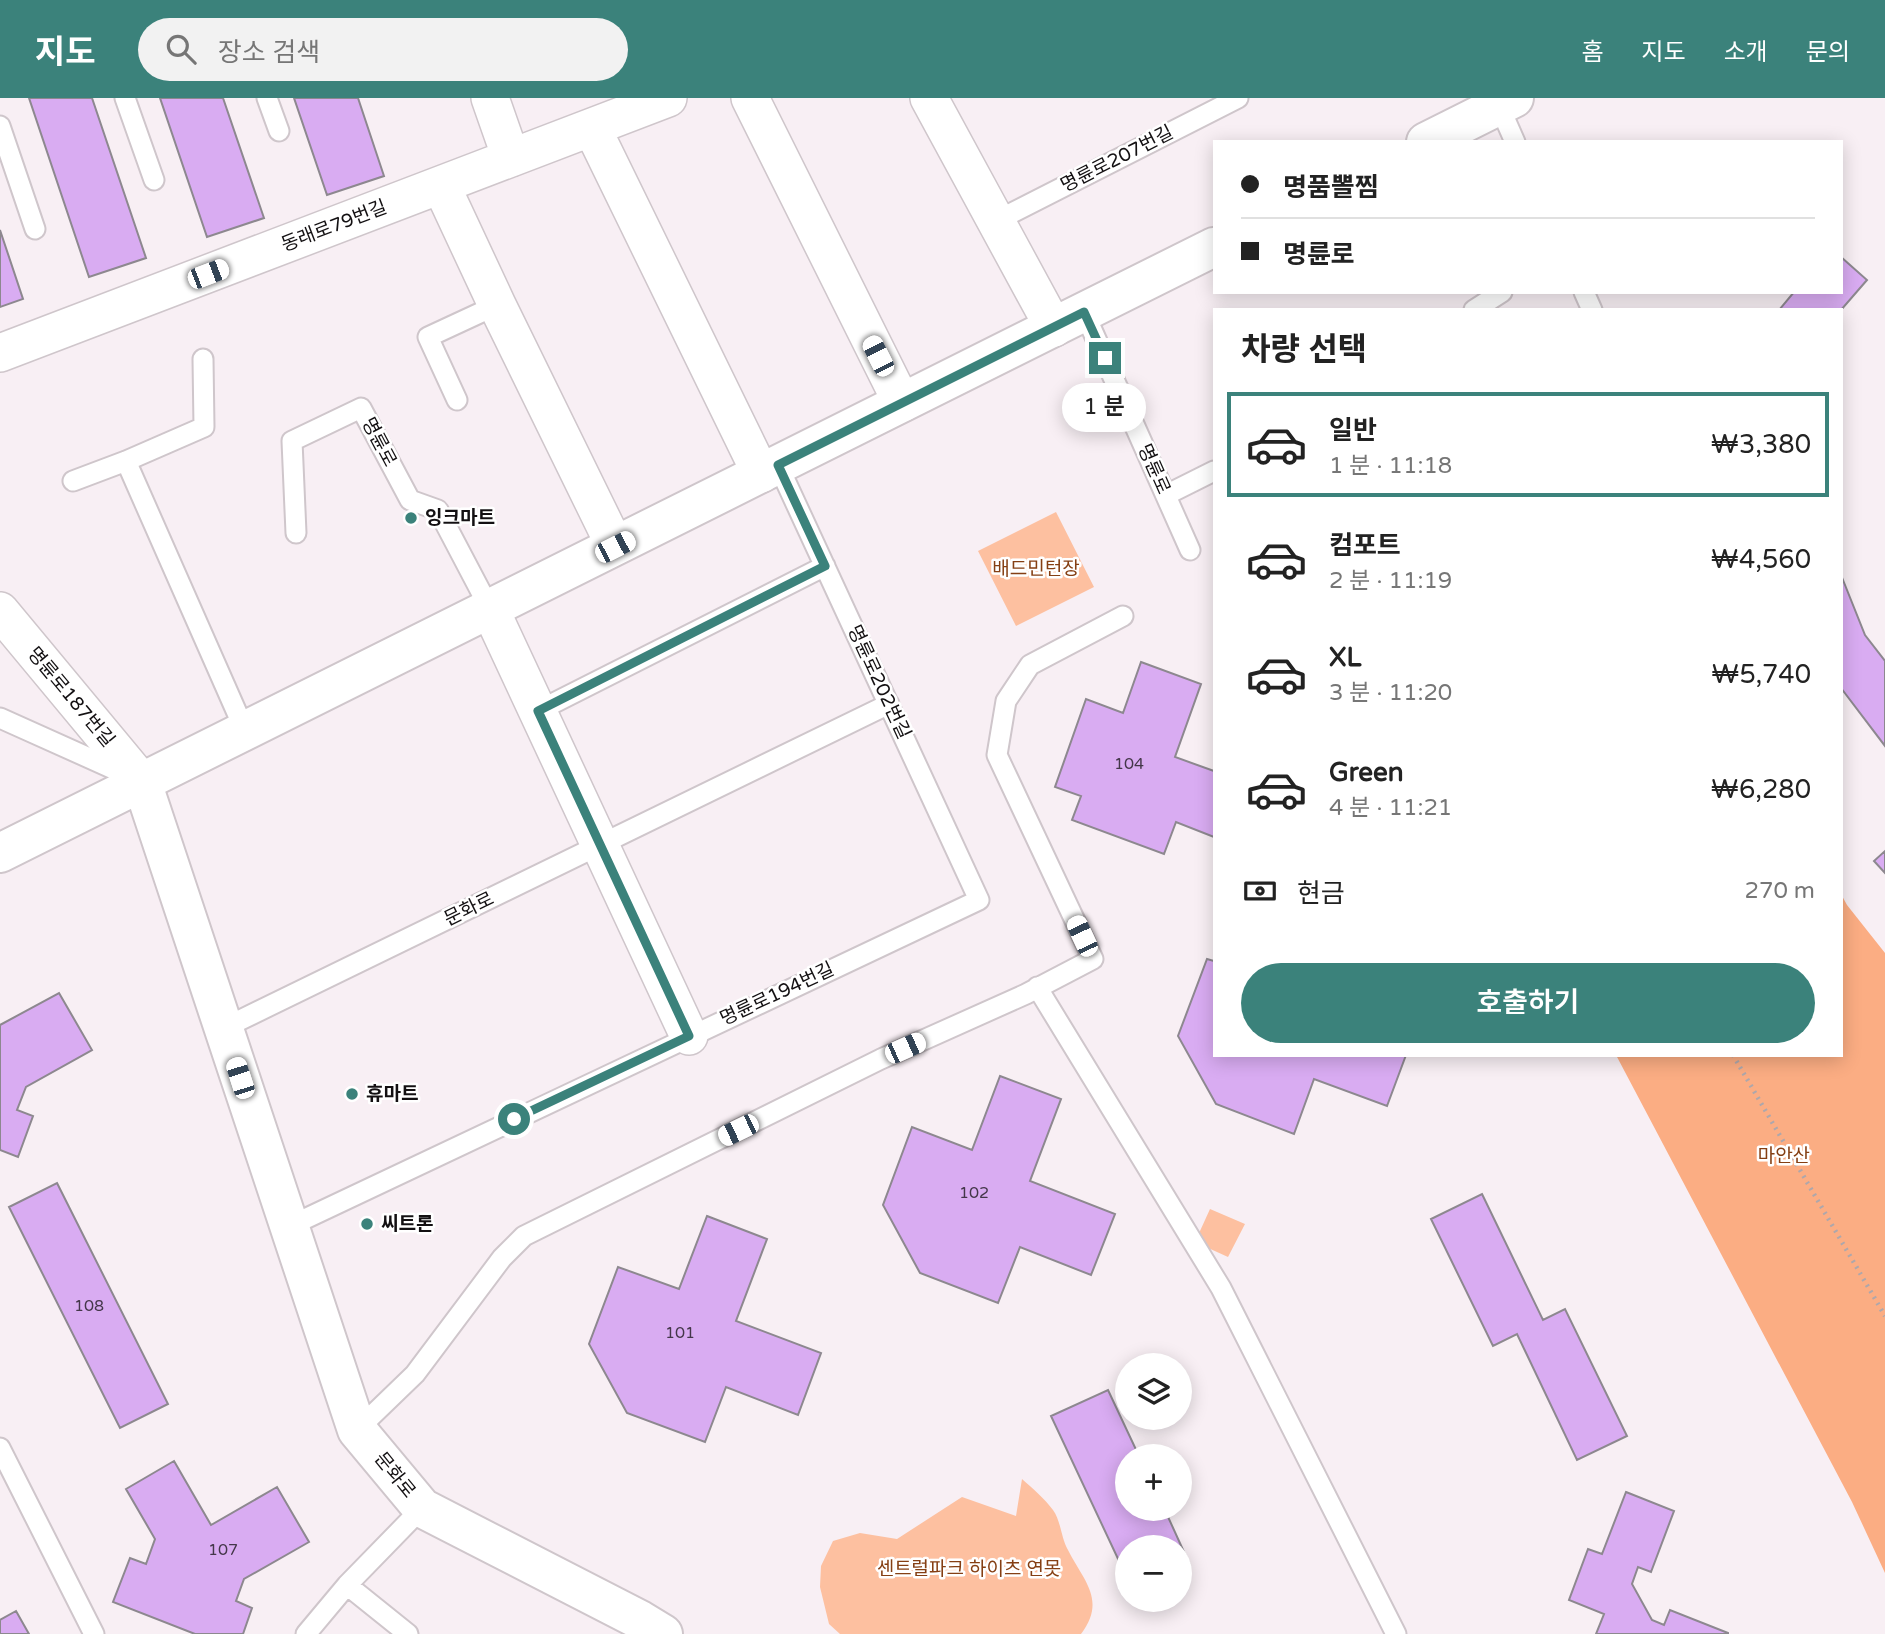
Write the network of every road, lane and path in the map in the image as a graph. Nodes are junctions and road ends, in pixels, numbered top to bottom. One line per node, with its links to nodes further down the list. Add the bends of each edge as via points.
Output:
1 (125, 98): 15 (lane)
2 (267, 98): 11 (lane)
3 (490, 98): 14 (street)
4 (750, 98): 27 (street)
5 (929, 98): 17 (street)
6 (1238, 98): 17 (lane, 명륜로207번길)
7 (662, 99): 10 (street, 동래로79번길)
8 (1502, 100): 12 (main road); 13 (lane)
9 (0, 126): 18 (lane)
10 (592, 128): 14 (street, 동래로79번길); 29 (street)
11 (279, 131)
12 (1430, 140)
13 (1514, 140)
14 (511, 158): 16 (street, 동래로79번길)
15 (154, 180)
16 (441, 185): 21 (street); 24 (street, 동래로79번길)
17 (996, 221): 23 (street)
18 (35, 229)
19 (1213, 248): 23 (main road)
20 (1499, 294): 22 (lane)
21 (498, 305): 26 (lane, via 428,337); 34 (street)
22 (1477, 308)
23 (1069, 320): 27 (main road); 32 (lane, 명륜로)
24 (0, 353)
25 (203, 359): 28 (lane, via 204,427)
26 (457, 400)
27 (902, 403): 29 (main road)
28 (126, 461): 31 (lane); 43 (lane)
29 (770, 469): 34 (main road); 36 (lane, 명륜로202번길)
30 (1213, 472): 32 (lane)
31 (73, 481)
32 (1166, 495): 35 (lane, 명륜로)
33 (296, 533): 37 (lane, 명륜로, via 292,441 361,408 410,500 438,510)
34 (615, 547): 37 (main road)
35 (1190, 550)
36 (825, 566): 40 (lane, 명륜로202번길); 41 (lane)
37 (490, 609): 41 (street); 43 (main road)
38 (0, 611): 44 (street, 명륜로187번길)
39 (1123, 616): 48 (lane, via 1030,665 1006,701 997,755 1093,959)
40 (889, 704): 45 (lane); 47 (lane, 명륜로202번길)
41 (538, 711): 45 (street)
42 (0, 718): 44 (lane)
43 (245, 731): 44 (main road)
44 (142, 782): 46 (main road); 49 (main road, 문화로)
45 (601, 845): 49 (lane, 문화로); 50 (street)
46 (0, 853)
47 (979, 900): 50 (lane, 명륜로194번길)
48 (1037, 988): 54 (lane, via 881,1059 524,1236 502,1258 415,1374); 62 (lane, via 1220,1288)
49 (224, 1028): 52 (main road, 문화로)
50 (689, 1036): 52 (lane)
51 (1734, 1057): 53 (path)
52 (290, 1226): 54 (main road, 문화로)
53 (1885, 1316)
54 (357, 1430): 56 (main road, 문화로)
55 (0, 1448): 58 (lane)
56 (422, 1508): 57 (lane); 61 (main road, 문화로)
57 (348, 1585): 59 (lane); 60 (lane)
58 (94, 1634)
59 (306, 1634)
60 (408, 1634)
61 (663, 1634)
62 (1396, 1634)

